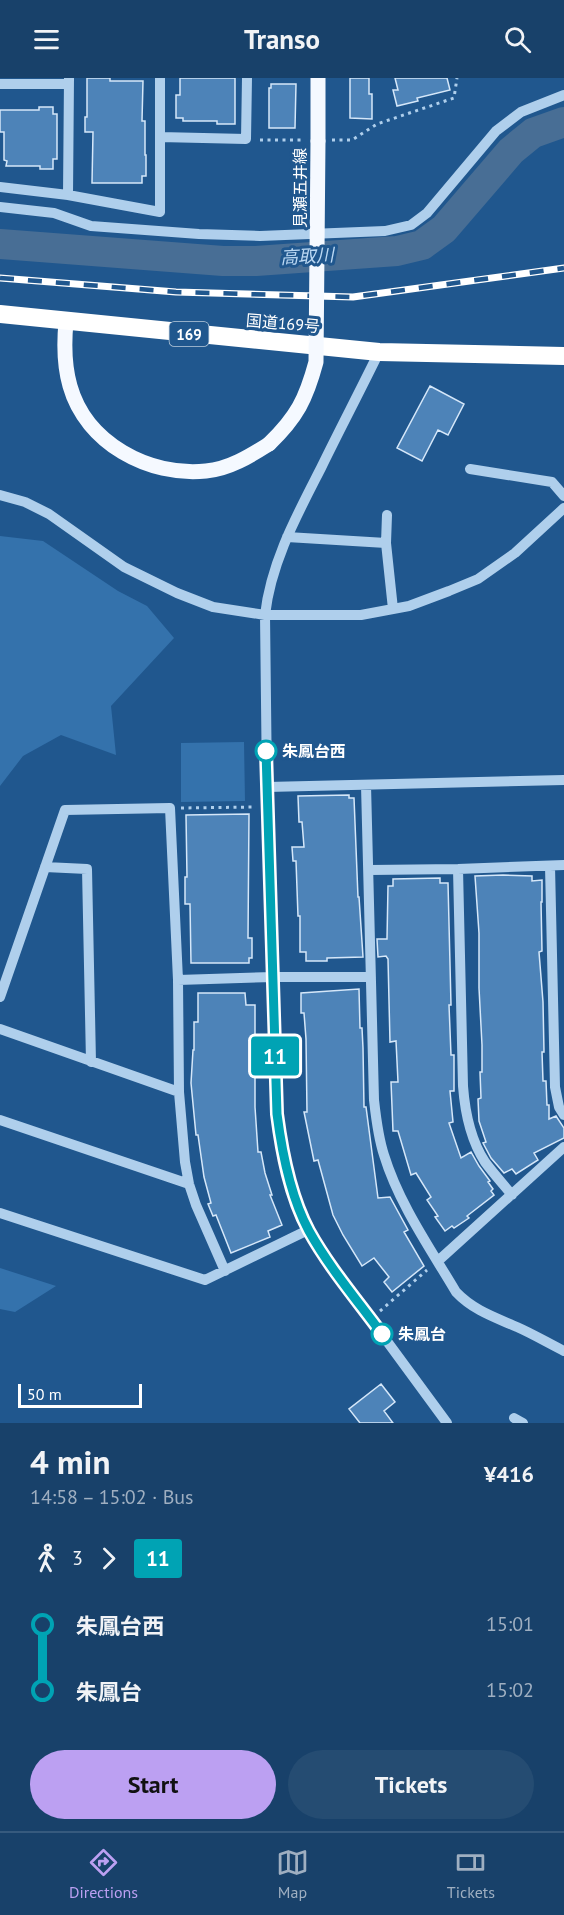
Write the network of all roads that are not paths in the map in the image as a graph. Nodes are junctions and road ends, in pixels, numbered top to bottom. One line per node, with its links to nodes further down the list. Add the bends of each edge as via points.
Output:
1 (160, 78): 7 (street)
2 (247, 78): 7 (street, via 246,139)
3 (318, 78): 12 (main road, 見瀬五井線, bridge, via 316,362 300,408 286,429 252,456 207,471 185,471 138,460 114,448 86,420 70,386 64,344)
4 (69, 81): 5 (street); 9 (street)
5 (0, 84)
6 (564, 96): 10 (street, via 521,112 496,131 427,213 411,225 385,231 260,236 187,233 91,226 54,213)
7 (160, 137): 9 (street, via 160,212)
8 (0, 187): 9 (street)
9 (68, 195)
10 (0, 207)
11 (0, 314): 12 (highway, 国道169号 / 169)
12 (66, 322): 13 (highway, 国道169号 / 169)
13 (379, 352): 14 (highway, 国道169号 / 169); 20 (street)
14 (564, 356)
15 (470, 469): 17 (street, via 552,482)
16 (0, 495): 23 (street, via 49,514 124,567 177,593 213,607)
17 (564, 496)
18 (564, 508): 22 (street, via 515,553 478,579)
19 (387, 515): 21 (street)
20 (287, 537): 21 (street); 23 (street, via 274,570)
21 (386, 543): 22 (street)
22 (393, 609): 23 (street, via 361,615)
23 (266, 615): 26 (street)
24 (564, 780): 25 (street)
25 (366, 785): 26 (street); 31 (street)
26 (267, 787): 32 (street)
27 (564, 865): 28 (street)
28 (550, 866): 30 (street); 39 (street, via 555,1087)
29 (45, 867): 34 (street, via 65,810 170,808); 35 (street); 37 (street, via 87,869)
30 (458, 869): 31 (street); 43 (street, via 465,1111 485,1162)
31 (370, 870): 33 (street)
32 (273, 977): 33 (street); 34 (street); 45 (street, via 281,1148)
33 (371, 977): 46 (street, via 376,1125 402,1200)
34 (178, 980): 38 (street)
35 (0, 998)
36 (0, 1029): 37 (street)
37 (92, 1062): 38 (street)
38 (179, 1092): 42 (street)
39 (564, 1115)
40 (0, 1120): 42 (street)
41 (564, 1147): 43 (street)
42 (189, 1184): 47 (street)
43 (512, 1195): 46 (street)
44 (0, 1213): 47 (street, via 205,1280)
45 (308, 1230): 47 (street); 49 (street)
46 (438, 1261): 48 (street, via 466,1302)
47 (225, 1271)
48 (564, 1351)
49 (447, 1423)

